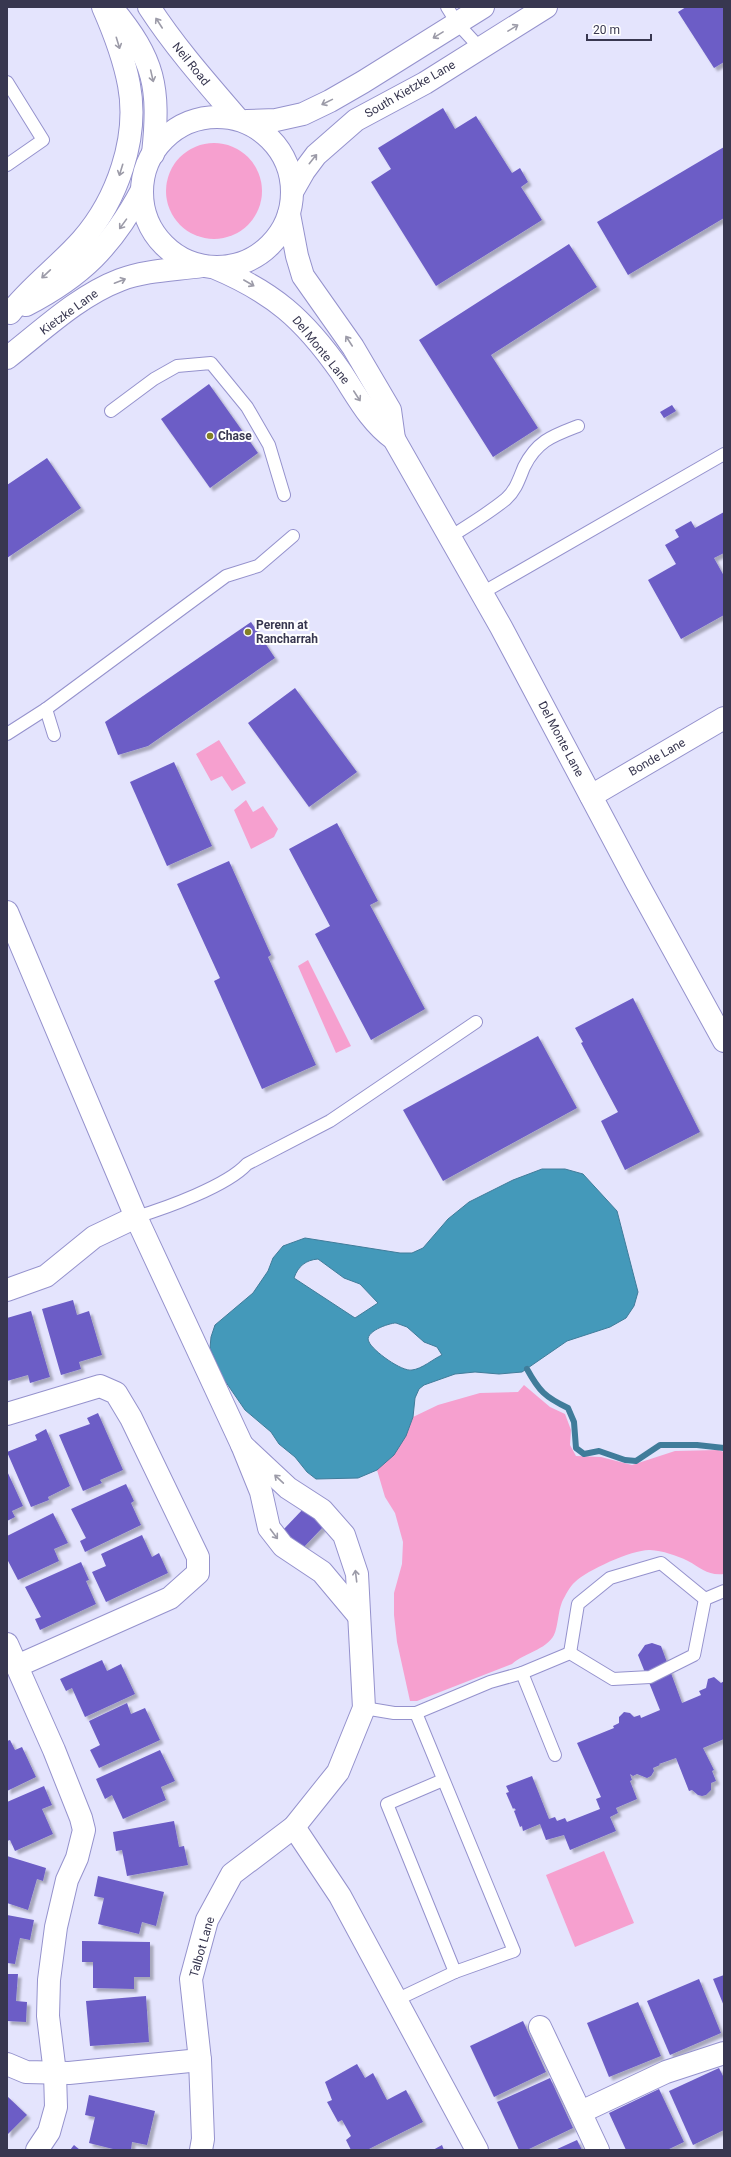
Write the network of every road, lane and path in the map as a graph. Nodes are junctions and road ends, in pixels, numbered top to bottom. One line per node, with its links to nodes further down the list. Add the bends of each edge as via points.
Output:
1 (103, 7): 16 (street, one-way to 16, via 130,86 131,110 122,170 112,196 82,242 24,295)
2 (111, 7): 10 (street, one-way to 10, via 135,38 151,72 157,120)
3 (149, 7): 9 (street, Neil Road, one-way to 3, via 164,31)
4 (483, 7): 6 (street)
5 (546, 7): 7 (street, South Kietzke Lane, one-way to 5)
6 (452, 15): 7 (lane); 9 (street, one-way to 9, via 364,82 303,114 276,120)
7 (480, 48): 13 (street, South Kietzke Lane, one-way to 7, via 316,155 356,120 399,98)
8 (7, 82): 11 (lane, via 44,140)
9 (242, 120): 10 (street, via 225,117 202,118 177,128 158,145); 13 (street, Neil Road, via 263,132 278,147 288,168)
10 (153, 154): 12 (street, via 146,167)
11 (7, 165)
12 (142, 190): 15 (street, Del Monte Lane, via 145,214 157,237 174,254 193,263); 16 (street, one-way to 16, via 126,220 106,247 63,283)
13 (292, 192): 14 (street)
14 (289, 214): 15 (street, Kietzke Lane, via 278,237 263,252 240,264); 20 (street, Del Monte Lane, one-way to 14, via 390,410 353,347 303,276)
15 (210, 267): 17 (street, Kietzke Lane, one-way to 15, via 105,286 140,275); 20 (street, Del Monte Lane, one-way to 20, via 239,278 291,312 323,349 372,419)
16 (8, 314)
17 (7, 358)
18 (111, 411): 22 (lane, via 154,379 177,366 210,363 247,407 269,445)
19 (578, 426): 24 (lane, via 549,437 537,447 524,466 516,487 506,498)
20 (394, 439): 24 (street, Del Monte Lane)
21 (724, 454): 25 (lane)
22 (284, 495)
23 (293, 536): 26 (lane, via 258,566 226,576)
24 (450, 537): 25 (street, Del Monte Lane)
25 (482, 593): 30 (street, Del Monte Lane)
26 (46, 709): 28 (lane); 29 (lane)
27 (724, 718): 30 (street, Bonde Lane)
28 (7, 734)
29 (54, 735)
30 (591, 796): 33 (street, Del Monte Lane)
31 (7, 912): 34 (street)
32 (476, 1022): 34 (lane, via 330,1121 247,1164 238,1174 156,1211)
33 (724, 1041)
34 (136, 1217): 35 (street, via 94,1237 46,1276); 37 (street)
35 (7, 1290)
36 (7, 1414): 42 (street, via 100,1386 116,1393 131,1418 198,1558 198,1573 170,1598)
37 (242, 1445): 40 (street, one-way to 40, via 261,1492 269,1528 283,1546 322,1572); 40 (street, one-way to 37, via 357,1574 344,1535 322,1510 288,1488)
38 (724, 1591): 39 (lane)
39 (705, 1599): 41 (lane, via 694,1655 650,1677 613,1679); 41 (lane, via 661,1563 610,1578 578,1604)
40 (358, 1615): 44 (street)
41 (570, 1653): 43 (lane)
42 (11, 1655): 55 (street, via 54,1750 84,1830 56,1927 49,1980 48,2016)
43 (522, 1673): 45 (lane, via 490,1682); 46 (lane)
44 (364, 1708): 45 (lane, via 394,1713); 48 (street, Talbot Lane, via 338,1772)
45 (416, 1713): 47 (lane)
46 (555, 1755)
47 (443, 1780): 49 (lane, via 387,1804); 49 (lane, via 514,1951)
48 (294, 1827): 50 (street, via 340,1896); 53 (street, Talbot Lane, via 232,1874 207,1920 191,1979)
49 (455, 1972): 50 (lane)
50 (396, 2000): 59 (street)
51 (540, 2027): 56 (street)
52 (724, 2054): 56 (street, via 666,2072)
53 (200, 2060): 55 (street); 58 (street, Talbot Lane, via 203,2139)
54 (7, 2064): 55 (street, via 26,2072)
55 (55, 2073): 57 (street, via 56,2108 49,2132)
56 (581, 2112): 60 (street)
57 (37, 2150)
58 (201, 2150)
59 (477, 2150)
60 (598, 2150)

